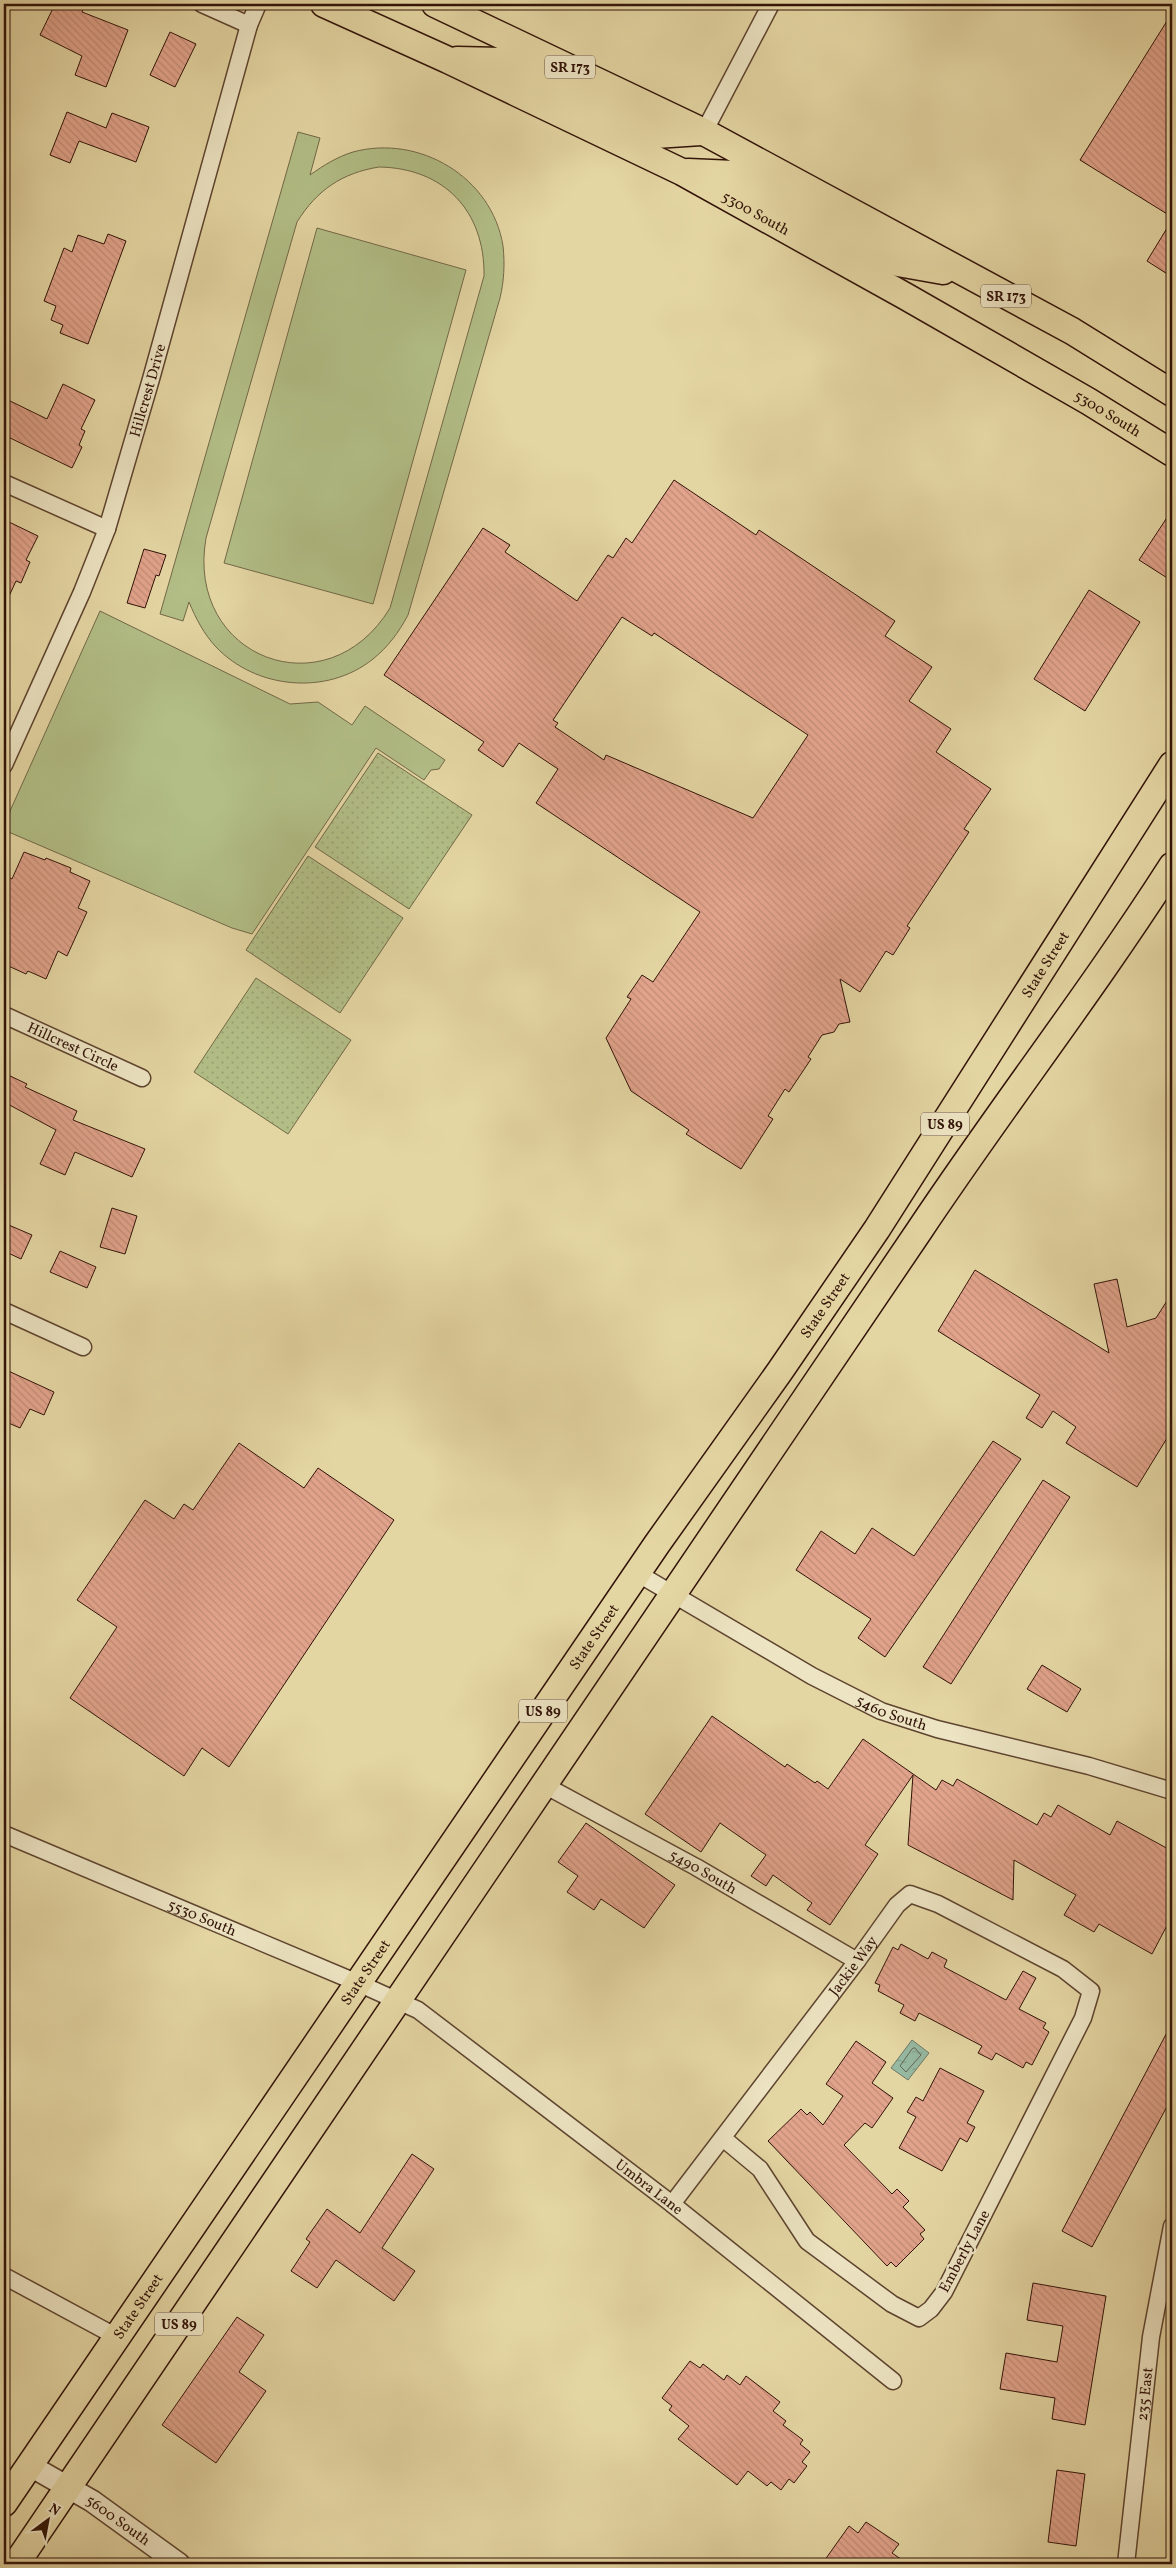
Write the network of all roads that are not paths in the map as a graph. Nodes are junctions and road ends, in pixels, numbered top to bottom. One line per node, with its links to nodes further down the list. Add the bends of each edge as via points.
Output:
1 (202, 4): 6 (street)
2 (258, 4): 6 (street, Hillcrest Drive)
3 (324, 4): 7 (main road, 5300 South)
4 (435, 4): 8 (main road, SR 173)
5 (771, 4): 8 (street)
6 (249, 25): 14 (street, Hillcrest Drive)
7 (448, 60): 8 (main road, via 501,60 655,135); 9 (main road, 5300 South)
8 (704, 132): 10 (main road, SR 173)
9 (682, 172): 10 (main road, via 734,174 898,263); 12 (main road, 5300 South, via 1080,396)
10 (964, 274): 11 (main road, SR 173, via 1072,331)
11 (1172, 393)
12 (1172, 453)
13 (4, 483): 14 (street)
14 (107, 529): 15 (street, Hillcrest Drive)
15 (4, 765)
16 (1172, 765): 22 (main road, State Street / US 89, via 877,1229)
17 (1172, 866): 23 (main road, US 89, via 1120,947 923,1224)
18 (4, 1015): 19 (street, Hillcrest Circle)
19 (142, 1078)
20 (4, 1311): 21 (street)
21 (83, 1346)
22 (637, 1573): 23 (street, 5460 South); 28 (main road, State Street / US 89)
23 (676, 1595): 24 (main road, US 89); 25 (street, 5460 South, via 812,1676 881,1710)
24 (546, 1786): 27 (street, 5490 South, via 696,1867); 30 (main road, US 89)
25 (1172, 1791)
26 (4, 1834): 28 (street, 5530 South)
27 (857, 1961): 29 (street, Jackie Way, via 897,1905 910,1894 938,1904 1062,1969); 31 (street, Jackie Way)
28 (358, 1983): 30 (street, 5530 South); 35 (main road, State Street / US 89)
29 (1091, 1991): 31 (street, Emberly Lane, via 1083,2018 944,2292 919,2318 892,2304 808,2240 760,2169)
30 (399, 2002): 32 (street, Umbra Lane, via 429,2018); 38 (main road, US 89)
31 (724, 2139): 32 (street, Jackie Way)
32 (672, 2204): 36 (street, Umbra Lane)
33 (1172, 2226): 42 (street, 235 East, via 1151,2337)
34 (4, 2276): 35 (street)
35 (117, 2337): 37 (main road, State Street / US 89)
36 (893, 2381)
37 (29, 2465): 38 (street, 5600 South); 39 (main road, State Street / US 89)
38 (68, 2487): 40 (main road, US 89); 41 (street, 5600 South, via 100,2506)
39 (4, 2503)
40 (16, 2564)
41 (179, 2564)
42 (1126, 2564)

